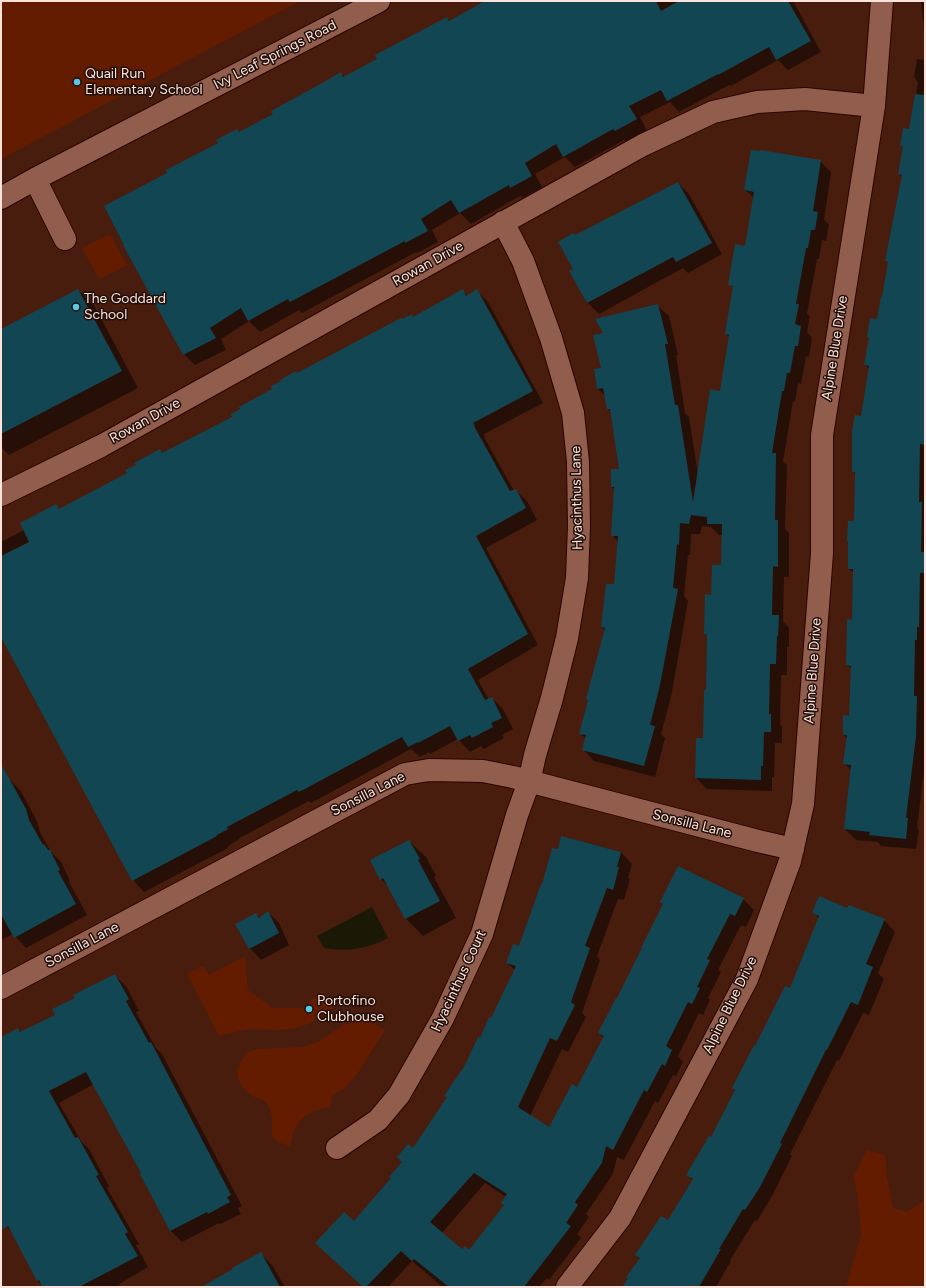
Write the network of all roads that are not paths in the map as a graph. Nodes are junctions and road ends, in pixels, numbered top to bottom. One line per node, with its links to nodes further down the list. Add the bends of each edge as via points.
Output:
1 (379, 1): 4 (street, Ivy Leaf Springs Road)
2 (882, 1): 3 (street, Alpine Blue Drive)
3 (874, 106): 6 (street, Rowan Drive, via 805,99 757,102 713,112 643,145); 10 (street, Alpine Blue Drive, via 822,435 822,553 803,804)
4 (35, 179): 5 (street, Ivy Leaf Springs Road); 7 (street)
5 (1, 198)
6 (503, 222): 8 (street, Rowan Drive, via 101,446); 9 (street, Hyacinthus Lane, via 523,261 551,338 573,413 578,462 577,578 567,638)
7 (65, 239)
8 (1, 495)
9 (529, 782): 10 (street, Sonsilla Lane); 11 (street, Sonsilla Lane, via 483,771 429,770 405,774); 12 (street, Hyacinthus Court, via 482,934 443,1018 399,1095 378,1120)
10 (793, 849): 13 (street, Alpine Blue Drive, via 746,979 620,1218)
11 (1, 988)
12 (337, 1148)
13 (567, 1287)

